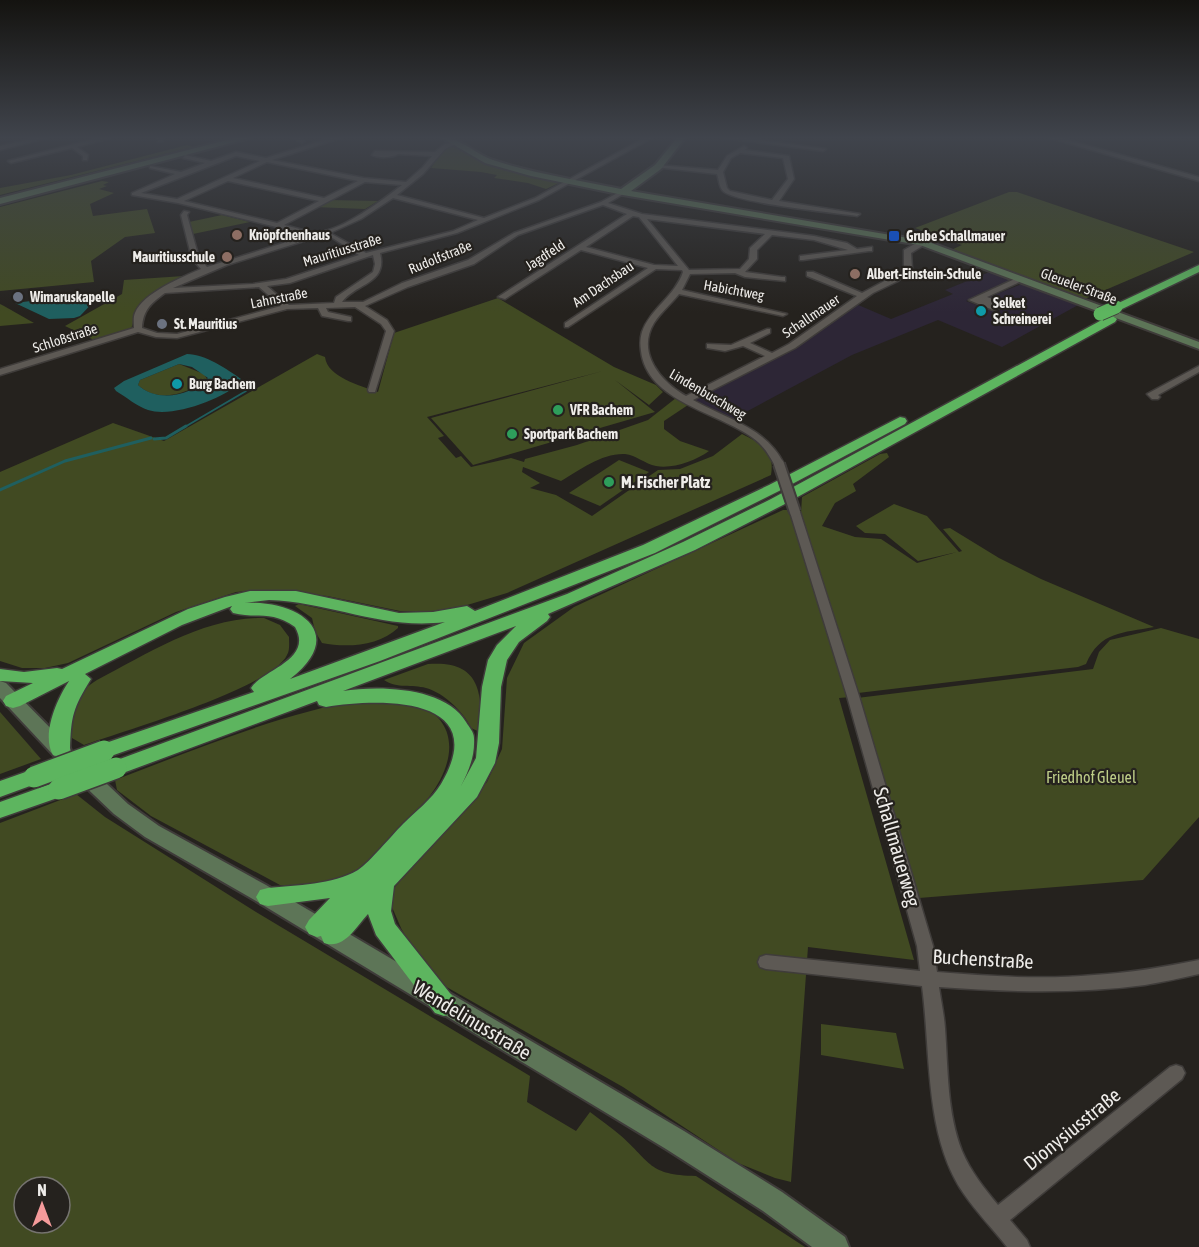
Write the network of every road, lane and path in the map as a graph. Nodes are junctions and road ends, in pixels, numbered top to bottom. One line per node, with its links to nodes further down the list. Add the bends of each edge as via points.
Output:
1 (15, 196): 12 (street)
2 (147, 196): 14 (street)
3 (192, 196): 14 (street)
4 (307, 196): 13 (street)
5 (332, 196): 13 (street)
6 (391, 196): 20 (street); 22 (street, via 342,226)
7 (541, 196): 20 (street, Mauritiusstraße)
8 (615, 196): 15 (street, Rudolfstraße)
9 (648, 196): 24 (street, Gleueler Straße)
10 (747, 196): 16 (street)
11 (779, 196): 16 (street)
12 (0, 200)
13 (324, 200): 21 (street)
14 (180, 202): 21 (street)
15 (603, 203): 19 (street); 48 (street, Rudolfstraße, via 516,234 471,262)
16 (774, 203): 18 (street)
17 (186, 212): 33 (street, via 196,259)
18 (857, 214)
19 (637, 215): 23 (street); 25 (street, Jagdfeld); 34 (street)
20 (485, 220): 28 (street, Mauritiusstraße, via 456,232)
21 (276, 226): 22 (street)
22 (319, 233): 29 (street, via 333,236); 33 (street)
23 (770, 233): 27 (street, via 824,240); 35 (street, via 753,250 753,259 745,269)
24 (923, 243): 39 (street, Gleueler Straße); 43 (street, Schallmauer, via 907,252 905,271)
25 (579, 247): 31 (street, Am Dachsbau); 44 (street, Jagdfeld)
26 (869, 249): 27 (street)
27 (856, 251): 30 (street)
28 (376, 253): 29 (street, Mauritiusstraße); 47 (street, via 376,273 339,299)
29 (365, 255): 40 (street, Mauritiusstraße, via 297,278)
30 (803, 258)
31 (654, 267): 34 (street, Am Dachsbau); 53 (street, Am Dachsbau)
32 (1199, 267): 51 (highway)
33 (206, 270): 41 (street)
34 (686, 270): 35 (street, Am Dachsbau); 42 (street, Lindenbuschweg)
35 (738, 272): 38 (street, via 746,279)
36 (810, 274): 43 (street, Schallmauer)
37 (1199, 277): 51 (highway)
38 (782, 279)
39 (1022, 279): 45 (street, Gleueler Straße); 51 (street, Gleueler Straße)
40 (261, 285): 41 (street, Mauritiusstraße); 49 (street)
41 (164, 291): 54 (street, via 146,303)
42 (679, 292): 50 (street, Habichtweg); 64 (street, Lindenbuschweg, via 650,323 644,347 655,379)
43 (864, 296): 59 (street, Schallmauer)
44 (502, 297)
45 (980, 297)
46 (321, 304): 47 (street, Lahnstraße); 49 (street, Lahnstraße); 52 (street, Lahnstraße, via 325,314)
47 (337, 305): 48 (street, Lahnstraße)
48 (358, 305): 62 (street, via 384,322 390,331)
49 (287, 308): 54 (street, Lahnstraße, via 177,336)
50 (783, 314)
51 (1116, 314): 58 (street, Gleueler Straße); 66 (highway, via 649,549); 67 (highway, via 777,502)
52 (348, 319)
53 (568, 325)
54 (138, 329): 61 (street, Schloßstraße)
55 (767, 331): 56 (street, Schallmauer)
56 (742, 343): 57 (street, Schallmauer, via 728,350); 59 (street, Schallmauer)
57 (710, 346)
58 (1199, 346)
59 (772, 356): 64 (street, Schallmauer)
60 (1199, 369): 63 (street, via 1152,394)
61 (0, 372)
62 (372, 390)
63 (1155, 397)
64 (686, 400): 65 (street, Lindenbuschweg)
65 (764, 442): 82 (street, Schallmauerweg, bridge, via 779,464 853,696 915,906)
66 (547, 591): 68 (highway, via 454,616 428,619 378,616 304,598 243,598 191,615); 72 (highway)
67 (573, 598): 71 (highway); 77 (highway, via 508,642 496,662 491,684 485,763 469,791)
68 (81, 674): 69 (highway, via 24,678); 70 (highway); 72 (highway, via 225,611 265,608 298,621 307,642 288,672); 73 (highway, via 61,714)
69 (0, 675)
70 (11, 699): 73 (street, Wendelinusstraße)
71 (266, 714): 74 (highway); 77 (highway, via 341,696 375,693 406,695 429,702 458,722 465,737 465,756 459,774)
72 (208, 715): 74 (highway)
73 (60, 750): 78 (street, Wendelinusstraße, via 134,819)
74 (110, 760): 75 (highway, bridge); 76 (highway, bridge, via 59,789)
75 (0, 789)
76 (0, 810)
77 (376, 879): 78 (highway, via 322,892); 79 (highway); 83 (highway, via 384,928)
78 (268, 897): 79 (street, Wendelinusstraße)
79 (325, 932): 83 (street, Wendelinusstraße)
80 (766, 962): 82 (street, Buchenstraße)
81 (1199, 967): 82 (street, Buchenstraße, via 1089,982 983,983)
82 (930, 978): 85 (street, Schallmauerweg, via 948,1137 970,1186)
83 (444, 1005): 86 (street, Wendelinusstraße, via 687,1147 796,1217)
84 (1176, 1073): 85 (street, Dionysiusstraße)
85 (996, 1219): 87 (street, Schallmauerweg)
86 (835, 1247)
87 (1020, 1247)

